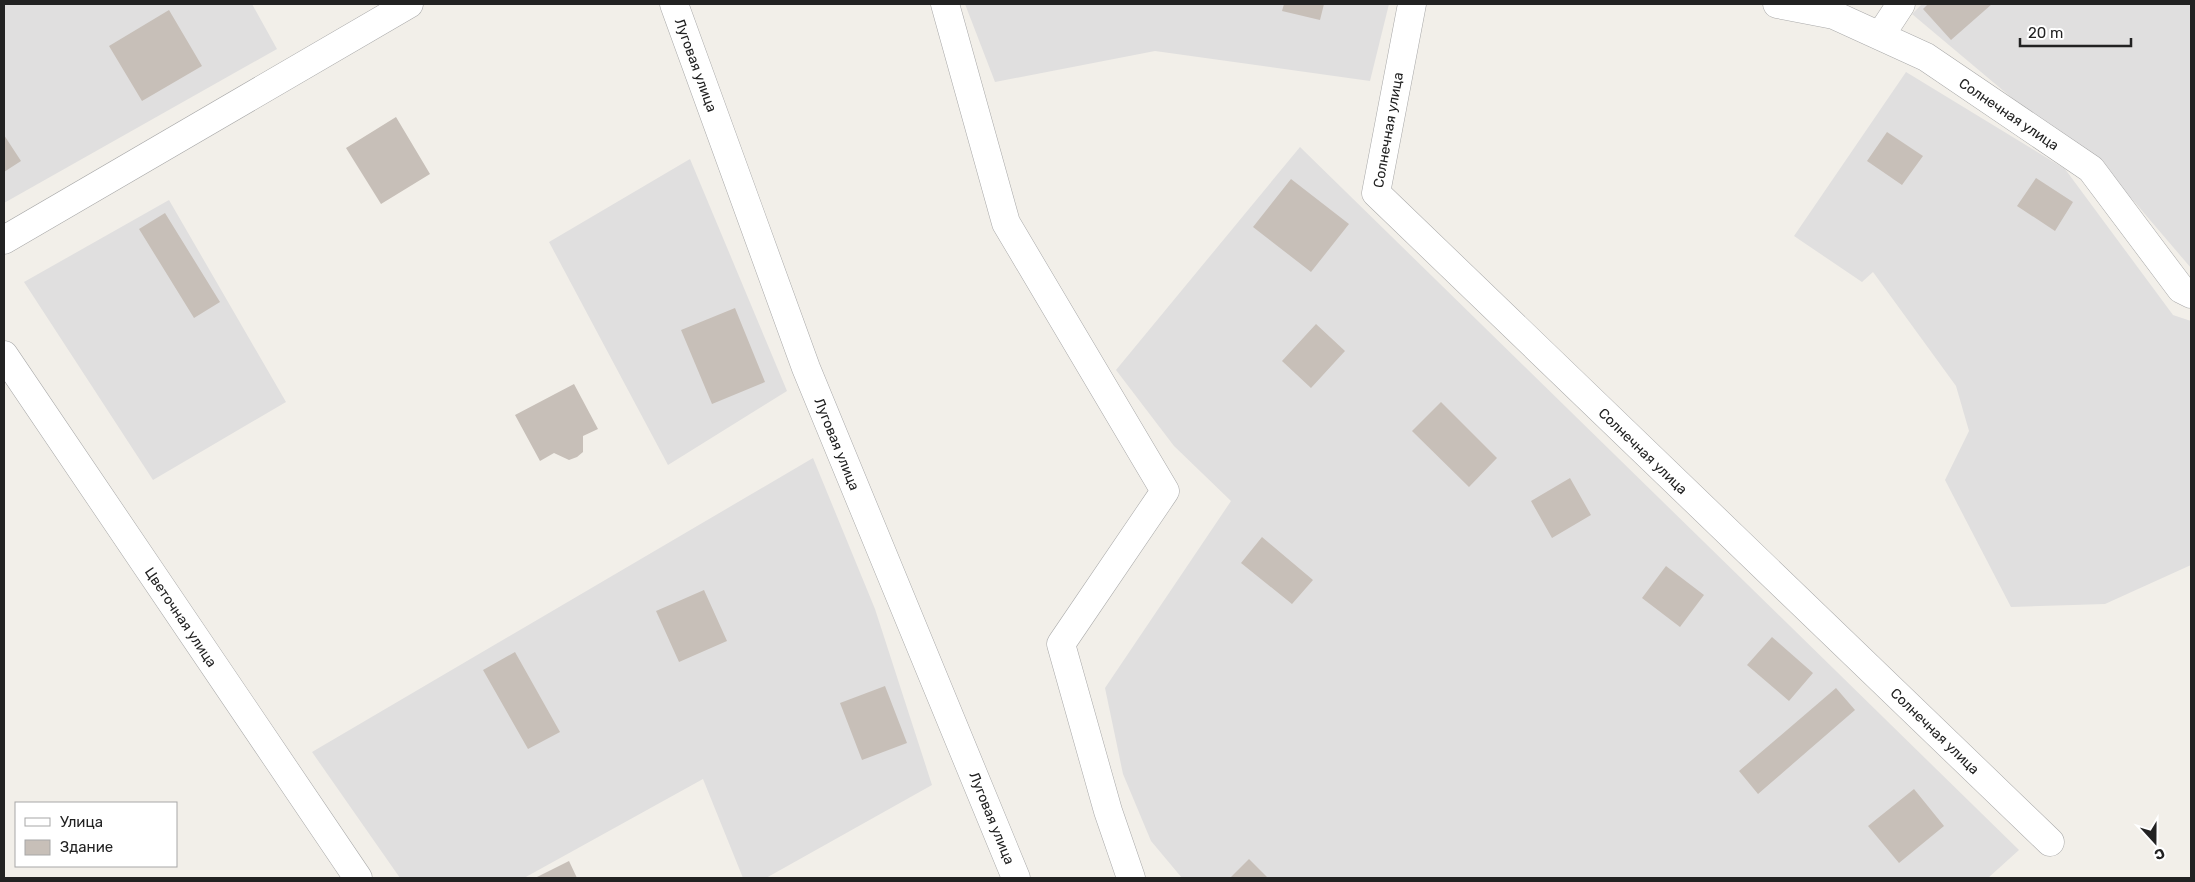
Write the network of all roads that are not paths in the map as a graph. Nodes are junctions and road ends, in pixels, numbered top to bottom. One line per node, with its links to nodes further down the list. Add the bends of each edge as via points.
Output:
1 (409, 4): 8 (street)
2 (674, 4): 13 (street, Луговая улица, via 806,368)
3 (945, 4): 14 (street, via 1006,224 1165,491 1061,644 1108,811)
4 (1412, 4): 11 (street, Солнечная улица, via 1376,193)
5 (1777, 4): 7 (street, Солнечная улица, via 1834,15)
6 (1901, 4): 7 (street)
7 (1880, 36): 9 (street, Солнечная улица, via 1926,57 2091,169 2180,289)
8 (4, 240)
9 (2191, 294)
10 (4, 355): 12 (street, Цветочная улица)
11 (2050, 842)
12 (358, 878)
13 (1016, 878)
14 (1131, 878)

